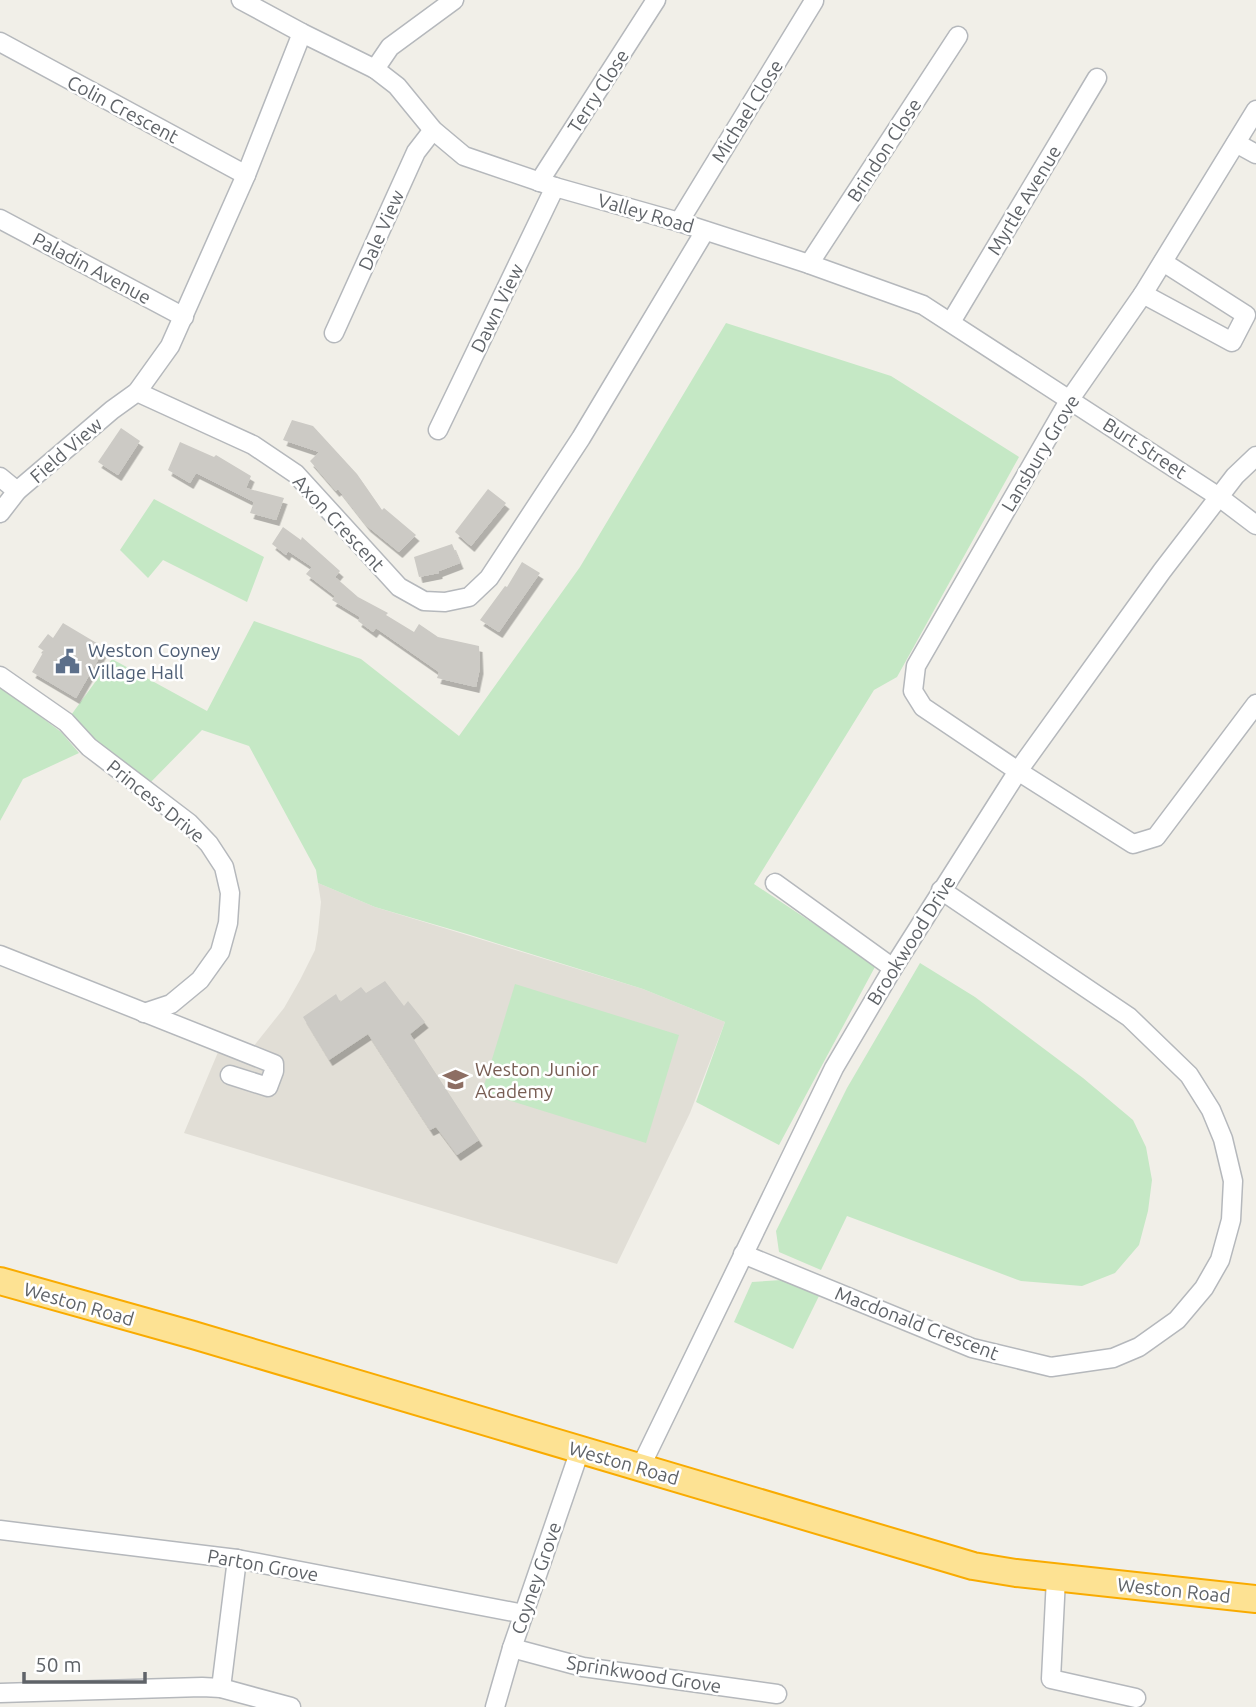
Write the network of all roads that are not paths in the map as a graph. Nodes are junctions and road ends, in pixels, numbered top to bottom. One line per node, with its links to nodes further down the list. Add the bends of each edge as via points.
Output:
1 (241, 0): 5 (street, Valley Road)
2 (454, 0): 8 (street, via 390,47)
3 (656, 0): 15 (street, Terry Close)
4 (814, 1): 17 (street, Michael Close)
5 (302, 33): 8 (street, Valley Road); 14 (street)
6 (958, 36): 20 (street, Brindon Close)
7 (0, 42): 14 (street, Colin Crescent)
8 (375, 69): 11 (street, Valley Road, via 397,86)
9 (1097, 78): 23 (street, Myrtle Avenue)
10 (1256, 110): 12 (street, Lansbury Grove)
11 (433, 130): 15 (street, Valley Road, via 464,156); 24 (street, Dale View, via 416,152)
12 (1236, 143): 13 (street); 19 (street, Lansbury Grove)
13 (1256, 154)
14 (246, 175): 22 (street)
15 (547, 184): 17 (street, Valley Road); 27 (street, Dawn View)
16 (0, 219): 22 (street, Paladin Avenue)
17 (679, 222): 18 (street, Valley Road)
18 (705, 231): 20 (street, Valley Road); 25 (street, Axon Crescent, via 581,438 489,578 469,597 424,601 399,587 296,474 253,445)
19 (1163, 262): 21 (street, Lansbury Grove); 21 (street, via 1246,315 1232,342)
20 (809, 264): 23 (street, Valley Road, via 923,305)
21 (1143, 294): 26 (street, Lansbury Grove)
22 (184, 317): 25 (street, via 170,346)
23 (951, 323): 26 (street, Valley Road)
24 (334, 333)
25 (137, 391): 30 (street, Field View)
26 (1070, 399): 31 (street, Burt Street); 36 (street, Lansbury Grove, via 932,636 916,666 912,691 923,707)
27 (438, 430)
28 (1256, 456): 31 (street, Brookwood Drive)
29 (0, 477): 30 (street)
30 (17, 491): 32 (street, Field View)
31 (1219, 497): 33 (street, Burt Street); 36 (street, Brookwood Drive)
32 (0, 513)
33 (1256, 525)
34 (0, 676): 41 (street, Princess Drive, via 66,722 89,747 189,823 224,867 230,894 220,952 200,980 171,1004)
35 (1256, 704): 36 (street, via 1156,837 1133,844)
36 (1018, 771): 38 (street, Brookwood Drive)
37 (775, 883): 40 (street)
38 (942, 890): 40 (street, Brookwood Drive); 43 (street, Macdonald Crescent, via 1129,1017 1189,1075 1211,1110 1233,1181 1231,1220 1220,1259 1204,1288 1177,1320 1139,1347 1113,1358 1051,1367 972,1348)
39 (0, 955): 41 (street)
40 (893, 968): 43 (street, Brookwood Drive, via 834,1068)
41 (144, 1013): 42 (street, via 274,1064 268,1087)
42 (230, 1075)
43 (743, 1254): 46 (street, Brookwood Drive)
44 (0, 1281): 45 (highway, Weston Road)
45 (580, 1450): 46 (highway, Weston Road); 51 (street, Coyney Grove)
46 (640, 1468): 49 (highway, Weston Road, via 973,1566)
47 (0, 1530): 48 (street, Parton Grove)
48 (237, 1559): 51 (street, Parton Grove); 53 (street)
49 (1056, 1578): 50 (highway, Weston Road); 56 (street, via 1051,1679)
50 (1256, 1599)
51 (524, 1614): 52 (street, Coyney Grove)
52 (512, 1648): 55 (street, Sprinkwood Grove, via 583,1667); 58 (street, Coyney Grove)
53 (221, 1688): 54 (street); 57 (street)
54 (0, 1693)
55 (777, 1694)
56 (1136, 1698)
57 (291, 1707)
58 (495, 1707)

